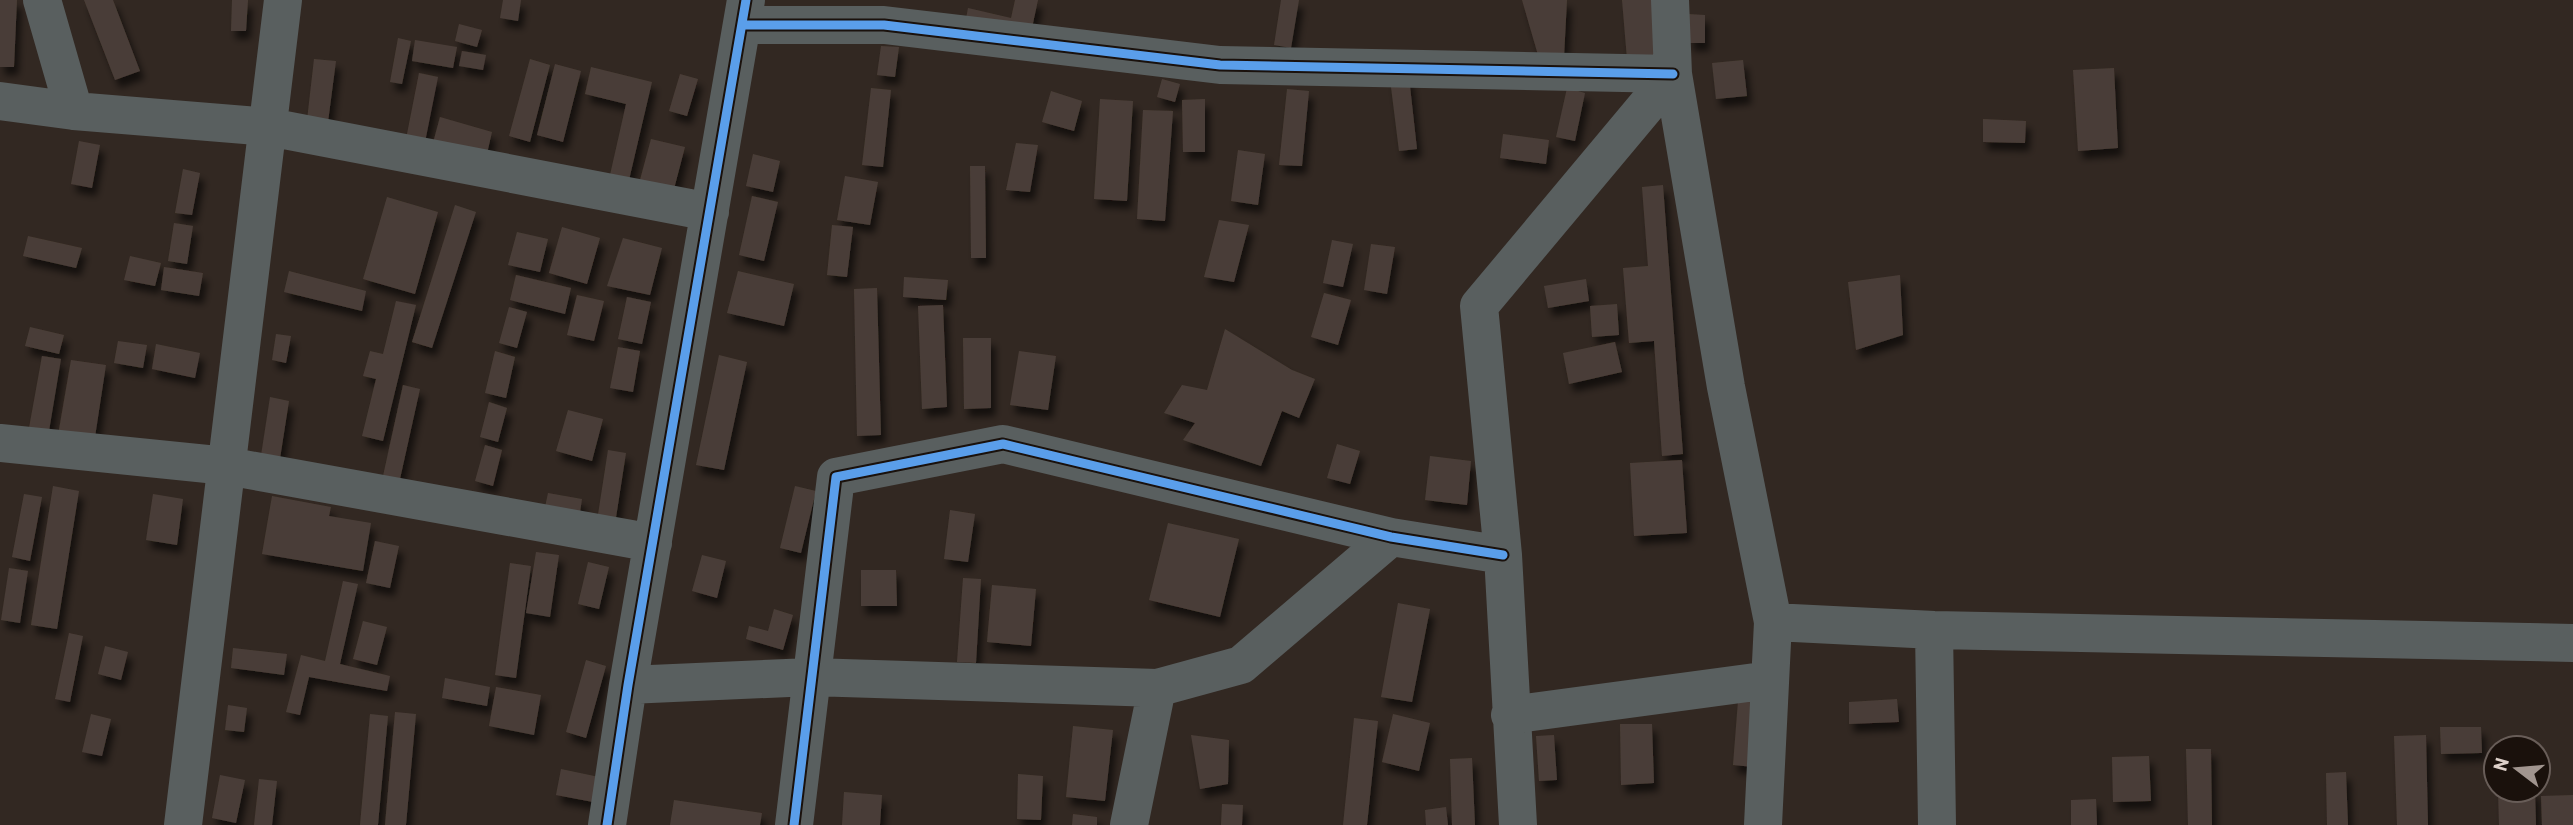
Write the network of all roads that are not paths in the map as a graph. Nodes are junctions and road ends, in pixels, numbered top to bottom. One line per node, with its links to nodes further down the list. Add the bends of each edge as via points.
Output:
1 (42, 0): 7 (street)
2 (283, 0): 8 (street)
3 (1670, 0): 5 (street)
4 (744, 12): 5 (street, via 1220,65); 9 (street)
5 (1673, 74): 14 (street, via 1479,306); 15 (street, via 1726,387)
6 (0, 101): 7 (street)
7 (74, 111): 8 (street)
8 (269, 127): 9 (street); 11 (street)
9 (710, 212): 13 (street)
10 (0, 443): 11 (street)
11 (226, 466): 13 (street); 23 (street)
12 (1391, 537): 14 (street); 18 (street, via 1003,444 836,477); 21 (street, via 1241,664)
13 (653, 543): 20 (street)
14 (1503, 555): 22 (street)
15 (1773, 622): 16 (street); 19 (street)
16 (1934, 630): 17 (street); 29 (street)
17 (2573, 643)
18 (811, 677): 20 (street); 21 (street); 25 (street)
19 (1770, 680): 22 (street); 28 (street)
20 (628, 685): 24 (street)
21 (1157, 688): 26 (street)
22 (1510, 715): 27 (street)
23 (183, 825)
24 (607, 825)
25 (794, 825)
26 (1129, 825)
27 (1518, 825)
28 (1763, 825)
29 (1937, 825)

